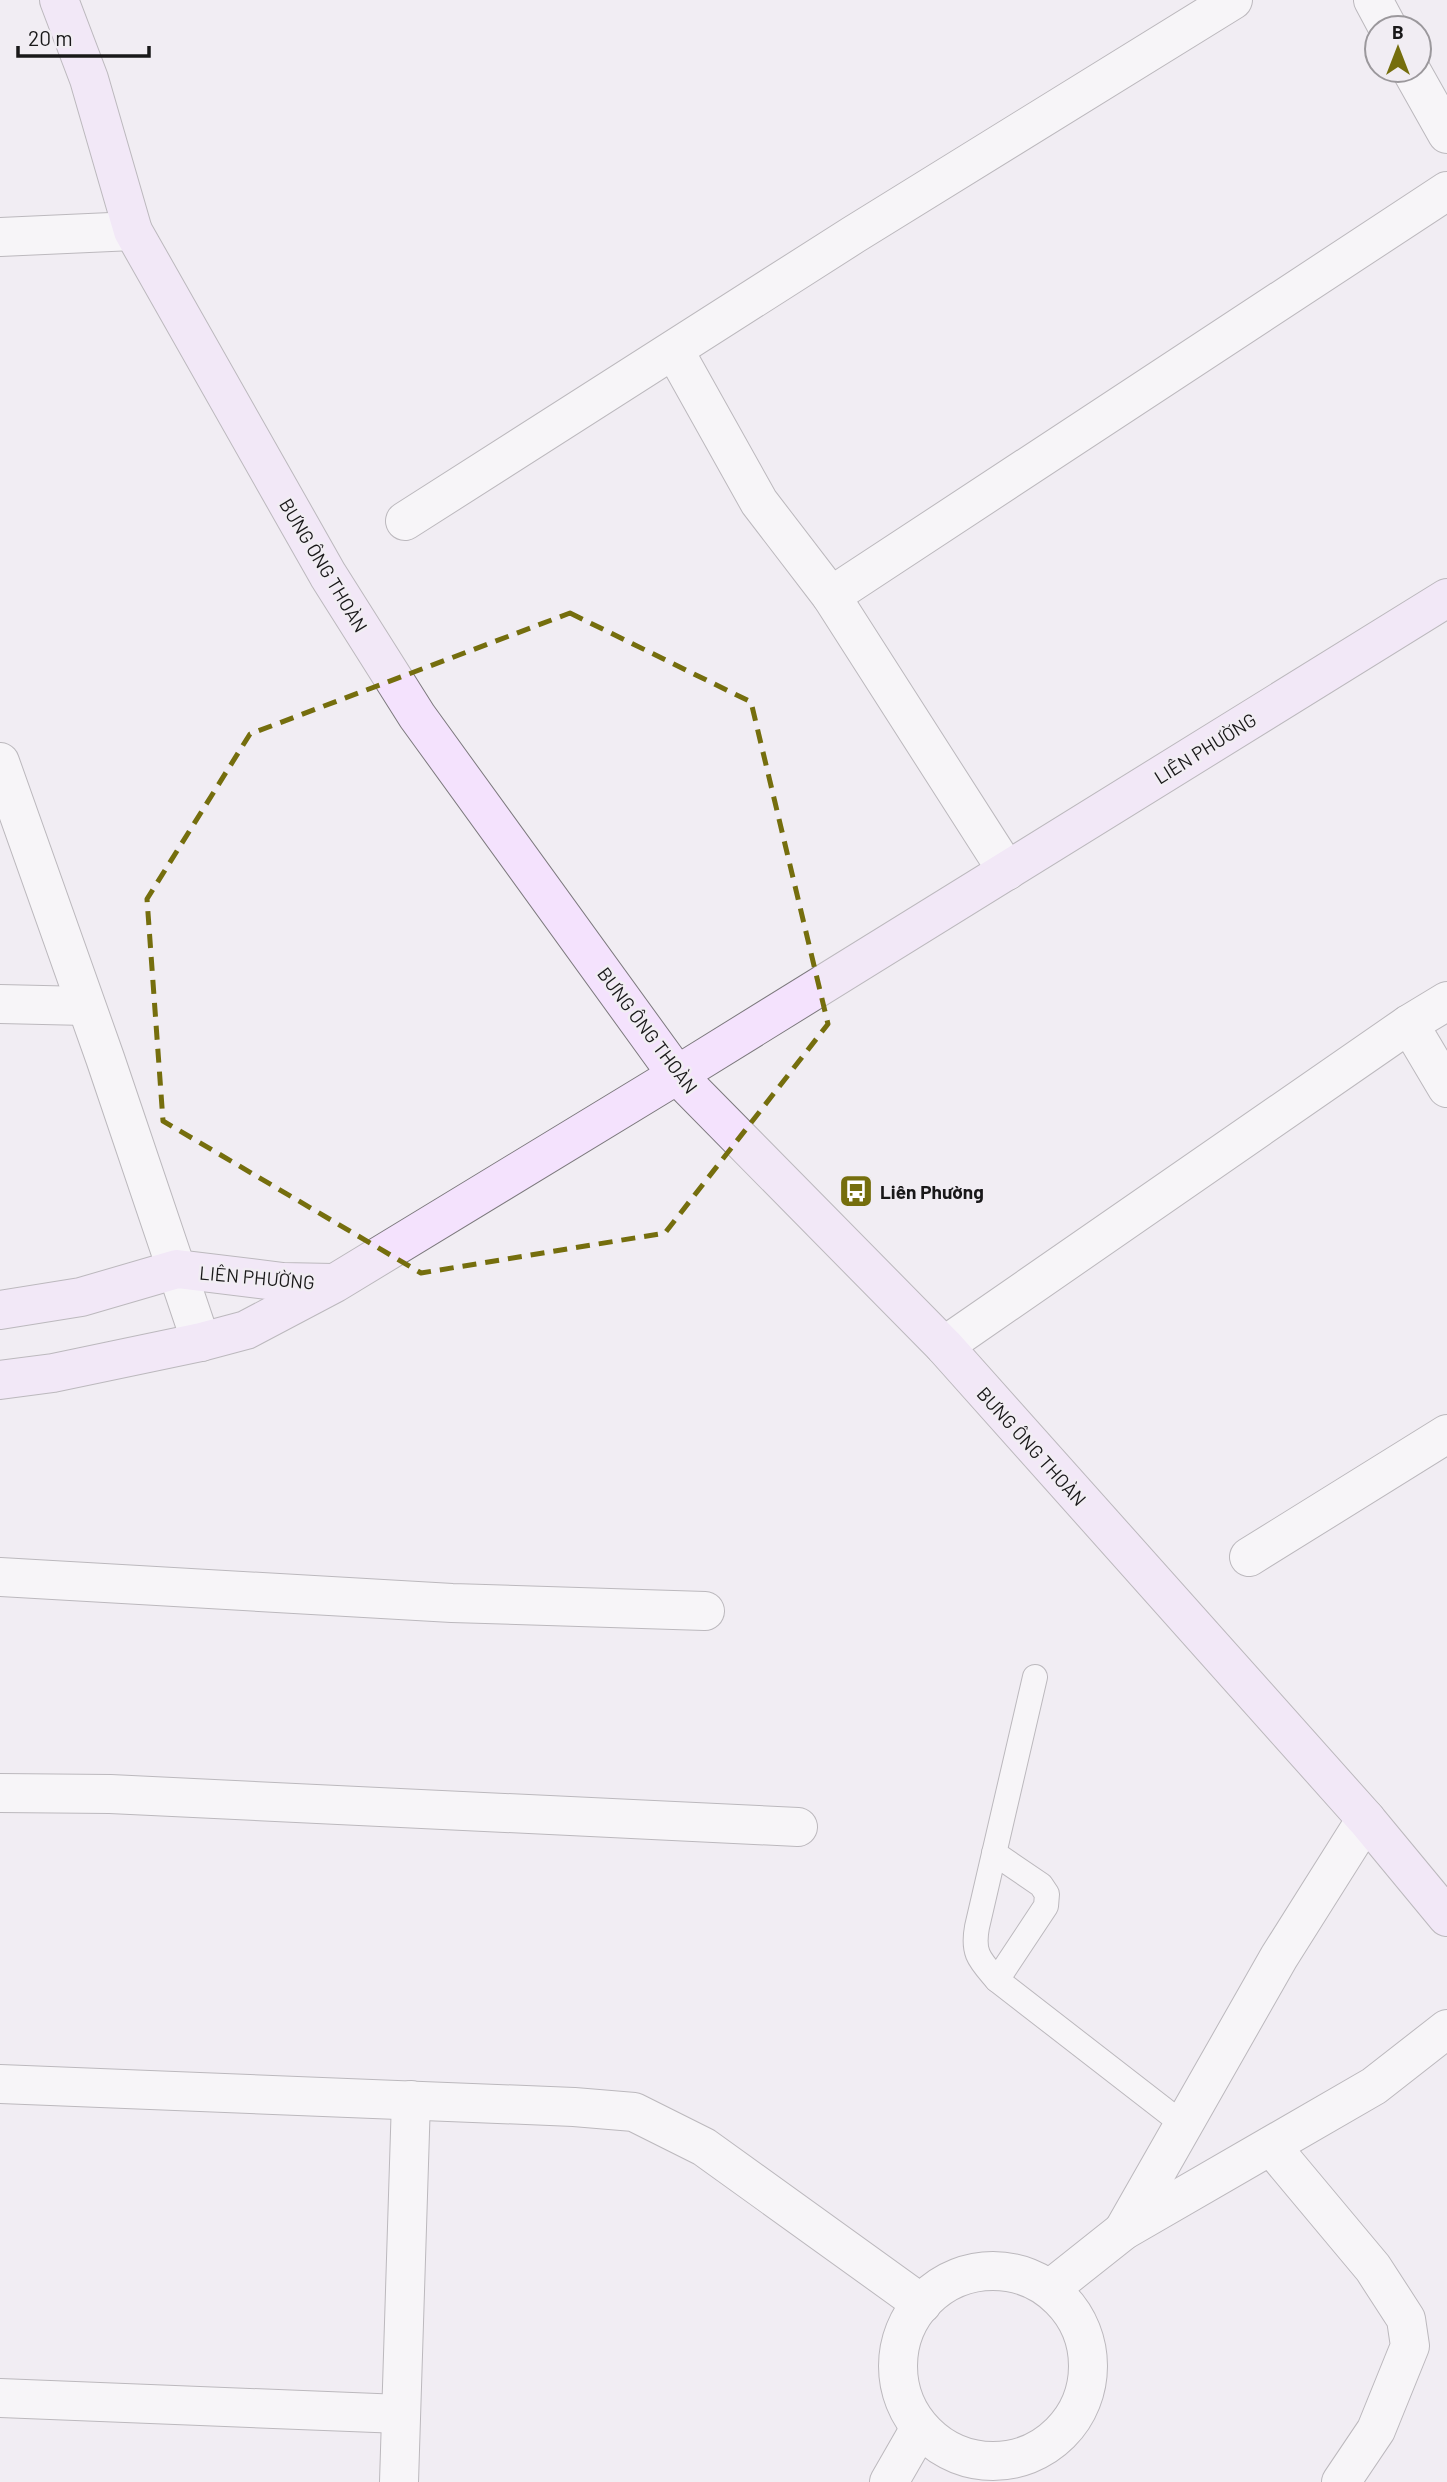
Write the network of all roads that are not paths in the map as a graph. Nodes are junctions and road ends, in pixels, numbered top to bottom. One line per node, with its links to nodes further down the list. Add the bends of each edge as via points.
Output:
1 (59, 0): 6 (street, BƯNG ÔNG THOÀN, via 89,79)
2 (1233, 0): 8 (street)
3 (1419, 84): 4 (street)
4 (1447, 134)
5 (1447, 191): 10 (street)
6 (133, 231): 7 (street); 18 (street, BƯNG ÔNG THOÀN, via 328,575 417,716)
7 (0, 237)
8 (674, 350): 9 (street); 10 (street, via 759,502)
9 (405, 521)
10 (831, 596): 13 (street)
11 (1447, 598): 13 (street, LIÊN PHƯỜNG)
12 (4, 782): 16 (street)
13 (1007, 871): 18 (street, LIÊN PHƯỜNG)
14 (1447, 1001): 17 (street)
15 (0, 1004): 16 (street)
16 (86, 1006): 20 (street)
17 (1409, 1024): 19 (street); 24 (street)
18 (677, 1075): 21 (street, LIÊN PHƯỜNG); 24 (street, BƯNG ÔNG THOÀN)
19 (1447, 1088)
20 (177, 1269): 21 (street, LIÊN PHƯỜNG, via 284,1282); 22 (street, LIÊN PHƯỜNG, via 81,1297); 23 (street)
21 (335, 1283): 23 (street, LIÊN PHƯỜNG, via 246,1330)
22 (0, 1310)
23 (201, 1342): 25 (street, LIÊN PHƯỜNG)
24 (944, 1346): 32 (street, BƯNG ÔNG THOÀN)
25 (0, 1380)
26 (1447, 1434): 27 (street)
27 (1249, 1557)
28 (0, 1577): 29 (street, via 452,1603)
29 (705, 1611)
30 (1035, 1677): 34 (lane)
31 (0, 1793): 33 (street)
32 (1366, 1819): 35 (street, BƯNG ÔNG THOÀN); 40 (street, via 1279,1957)
33 (798, 1828)
34 (994, 1853): 36 (lane, via 975,1942 977,1956); 36 (lane, via 1048,1894 1046,1906)
35 (1447, 1917)
36 (997, 1980): 40 (lane)
37 (1447, 2028): 41 (street, via 1374,2086)
38 (0, 2084): 39 (street)
39 (411, 2100): 44 (street, via 634,2112 704,2147); 46 (street)
40 (1184, 2125): 42 (street)
41 (1271, 2146): 42 (street); 51 (street, via 1373,2268 1406,2319 1410,2346 1376,2430)
42 (1122, 2231): 43 (street)
43 (1050, 2289): 44 (street, via 1022,2275 990,2271 960,2276); 48 (street, via 1073,2313 1085,2342 1088,2374 1080,2405 1062,2431 1035,2451)
44 (922, 2304): 47 (street, via 912,2314 900,2342 897,2372 905,2402)
45 (0, 2398): 46 (street)
46 (401, 2414): 49 (street)
47 (920, 2428): 48 (street); 50 (street)
48 (964, 2470)
49 (400, 2482)
50 (889, 2482)
51 (1341, 2482)

